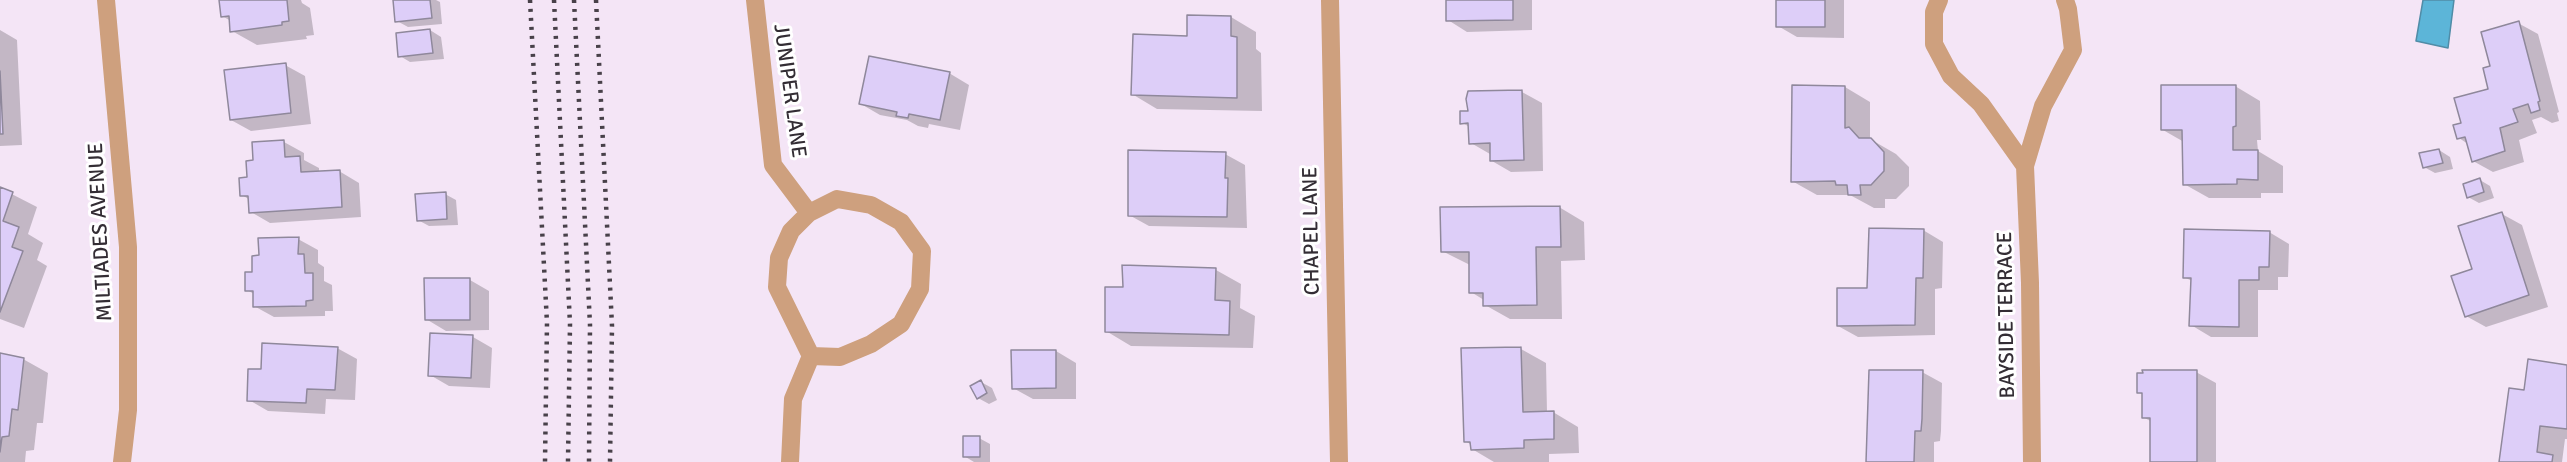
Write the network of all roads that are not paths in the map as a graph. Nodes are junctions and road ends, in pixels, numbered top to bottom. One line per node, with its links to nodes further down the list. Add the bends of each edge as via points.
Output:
1 (106, 0): 9 (street, MILTIADES AVENUE, via 128,247 128,410)
2 (754, 0): 7 (street, JUNIPER LANE, via 773,165)
3 (1330, 0): 11 (street, CHAPEL LANE)
4 (1939, 0): 6 (street, via 1934,12 1934,44 1951,76 1981,104)
5 (2065, 0): 6 (street, BAYSIDE TERRACE, via 2073,50 2043,106)
6 (2025, 166): 12 (street, BAYSIDE TERRACE)
7 (809, 213): 8 (street, via 791,231 778,258 777,287); 8 (street, via 837,199 871,205 901,222 922,252 920,289 902,324 871,344 840,357)
8 (811, 356): 10 (street, via 793,399)
9 (122, 462)
10 (790, 462)
11 (1340, 462)
12 (2032, 462)

